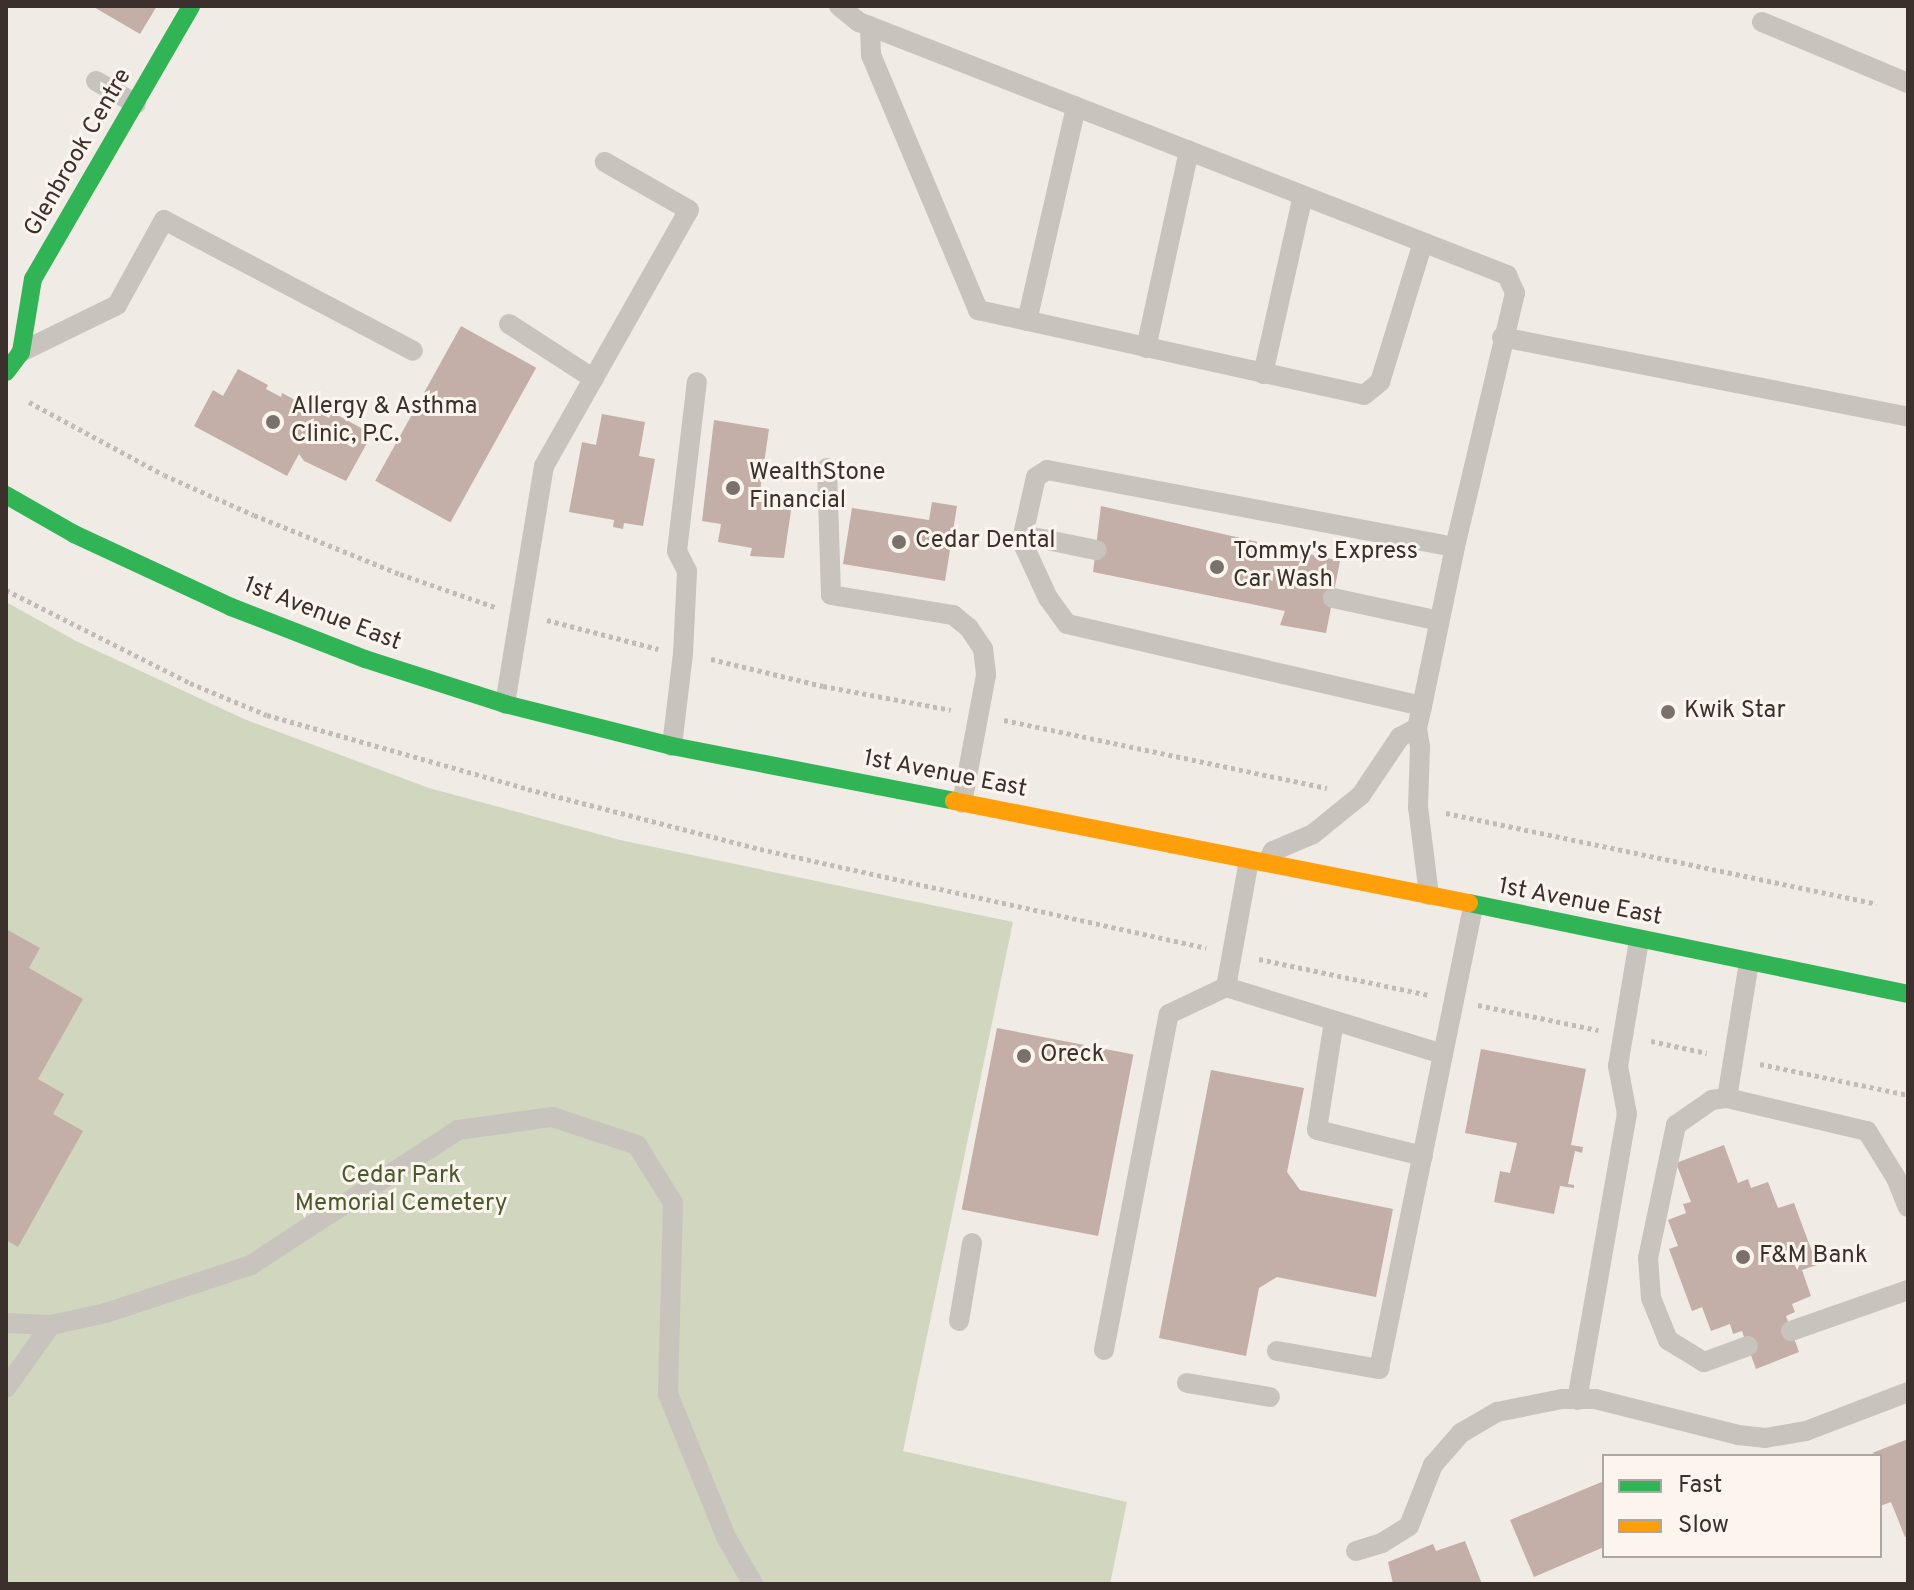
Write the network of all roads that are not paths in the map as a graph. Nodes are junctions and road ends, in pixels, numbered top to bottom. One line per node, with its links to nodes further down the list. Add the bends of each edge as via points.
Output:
1 (191, 6): 7 (main road, Glenbrook Centre)
2 (839, 6): 4 (lane)
3 (1762, 22): 6 (lane)
4 (870, 26): 8 (lane); 13 (lane, via 871,55 978,310)
5 (96, 81): 7 (lane)
6 (1908, 83)
7 (136, 104): 18 (main road, Glenbrook Centre, via 33,279)
8 (1076, 107): 9 (lane); 13 (lane)
9 (1189, 151): 11 (lane); 16 (lane)
10 (605, 162): 21 (lane, via 689,210)
11 (1303, 195): 12 (lane); 20 (lane)
12 (1423, 242): 15 (lane, via 1507,275 1515,293); 20 (lane, via 1380,382 1364,395)
13 (1027, 321): 16 (lane)
14 (509, 324): 21 (lane)
15 (1502, 337): 23 (lane); 27 (lane)
16 (1146, 348): 20 (lane)
17 (413, 351): 18 (lane, via 164,220 117,305)
18 (21, 352): 19 (main road, Glenbrook Centre)
19 (6, 372)
20 (1263, 374)
21 (594, 379): 31 (lane, via 544,466)
22 (697, 382): 34 (lane, via 677,551 687,571)
23 (1908, 417)
24 (827, 468): 35 (lane, via 831,595 953,615 983,649 986,675)
25 (6, 495): 31 (main road, 1st Avenue East, via 74,534 231,607 365,659)
26 (1023, 535): 27 (lane, via 1036,477 1047,470); 28 (lane); 32 (lane, via 1048,598 1067,624)
27 (1455, 547): 30 (lane)
28 (1096, 550)
29 (1333, 598): 30 (lane)
30 (1439, 621): 32 (lane)
31 (505, 704): 34 (main road, 1st Avenue East)
32 (1422, 706): 33 (lane)
33 (1417, 728): 36 (lane, via 1400,737 1361,795 1313,834); 37 (lane, via 1418,807)
34 (672, 746): 35 (main road, 1st Avenue East)
35 (962, 803): 36 (main road, 1st Avenue East)
36 (1258, 863): 37 (main road, 1st Avenue East); 41 (lane)
37 (1429, 895): 38 (main road, 1st Avenue East)
38 (1473, 906): 39 (main road, 1st Avenue East); 44 (lane)
39 (1639, 940): 40 (main road, 1st Avenue East); 61 (lane, via 1618,1066 1627,1114)
40 (1749, 962): 42 (main road, 1st Avenue East); 45 (lane)
41 (1226, 987): 43 (lane); 55 (lane, via 1169,1014)
42 (1908, 994)
43 (1334, 1021): 44 (lane); 46 (lane, via 1317,1130)
44 (1443, 1054): 46 (lane)
45 (1727, 1098): 47 (lane, via 1867,1131); 54 (lane, via 1712,1100 1676,1125 1648,1258 1651,1298 1668,1340 1704,1362)
46 (1423, 1156): 56 (lane, via 1379,1369)
47 (1908, 1207)
48 (972, 1243): 50 (lane)
49 (1908, 1290): 53 (lane)
50 (959, 1321)
51 (6, 1323): 52 (lane)
52 (51, 1325): 58 (lane); 63 (lane, via 106,1313 251,1265 458,1130 552,1117 637,1145 673,1203 668,1394 726,1537)
53 (1791, 1331)
54 (1748, 1346)
55 (1104, 1350)
56 (1277, 1351)
57 (1187, 1383): 60 (lane)
58 (6, 1388)
59 (1908, 1392): 61 (lane, via 1806,1431 1765,1438 1628,1406)
60 (1270, 1397)
61 (1577, 1400): 62 (lane, via 1497,1412 1461,1433 1433,1465 1409,1526)
62 (1356, 1551)
63 (753, 1584)

